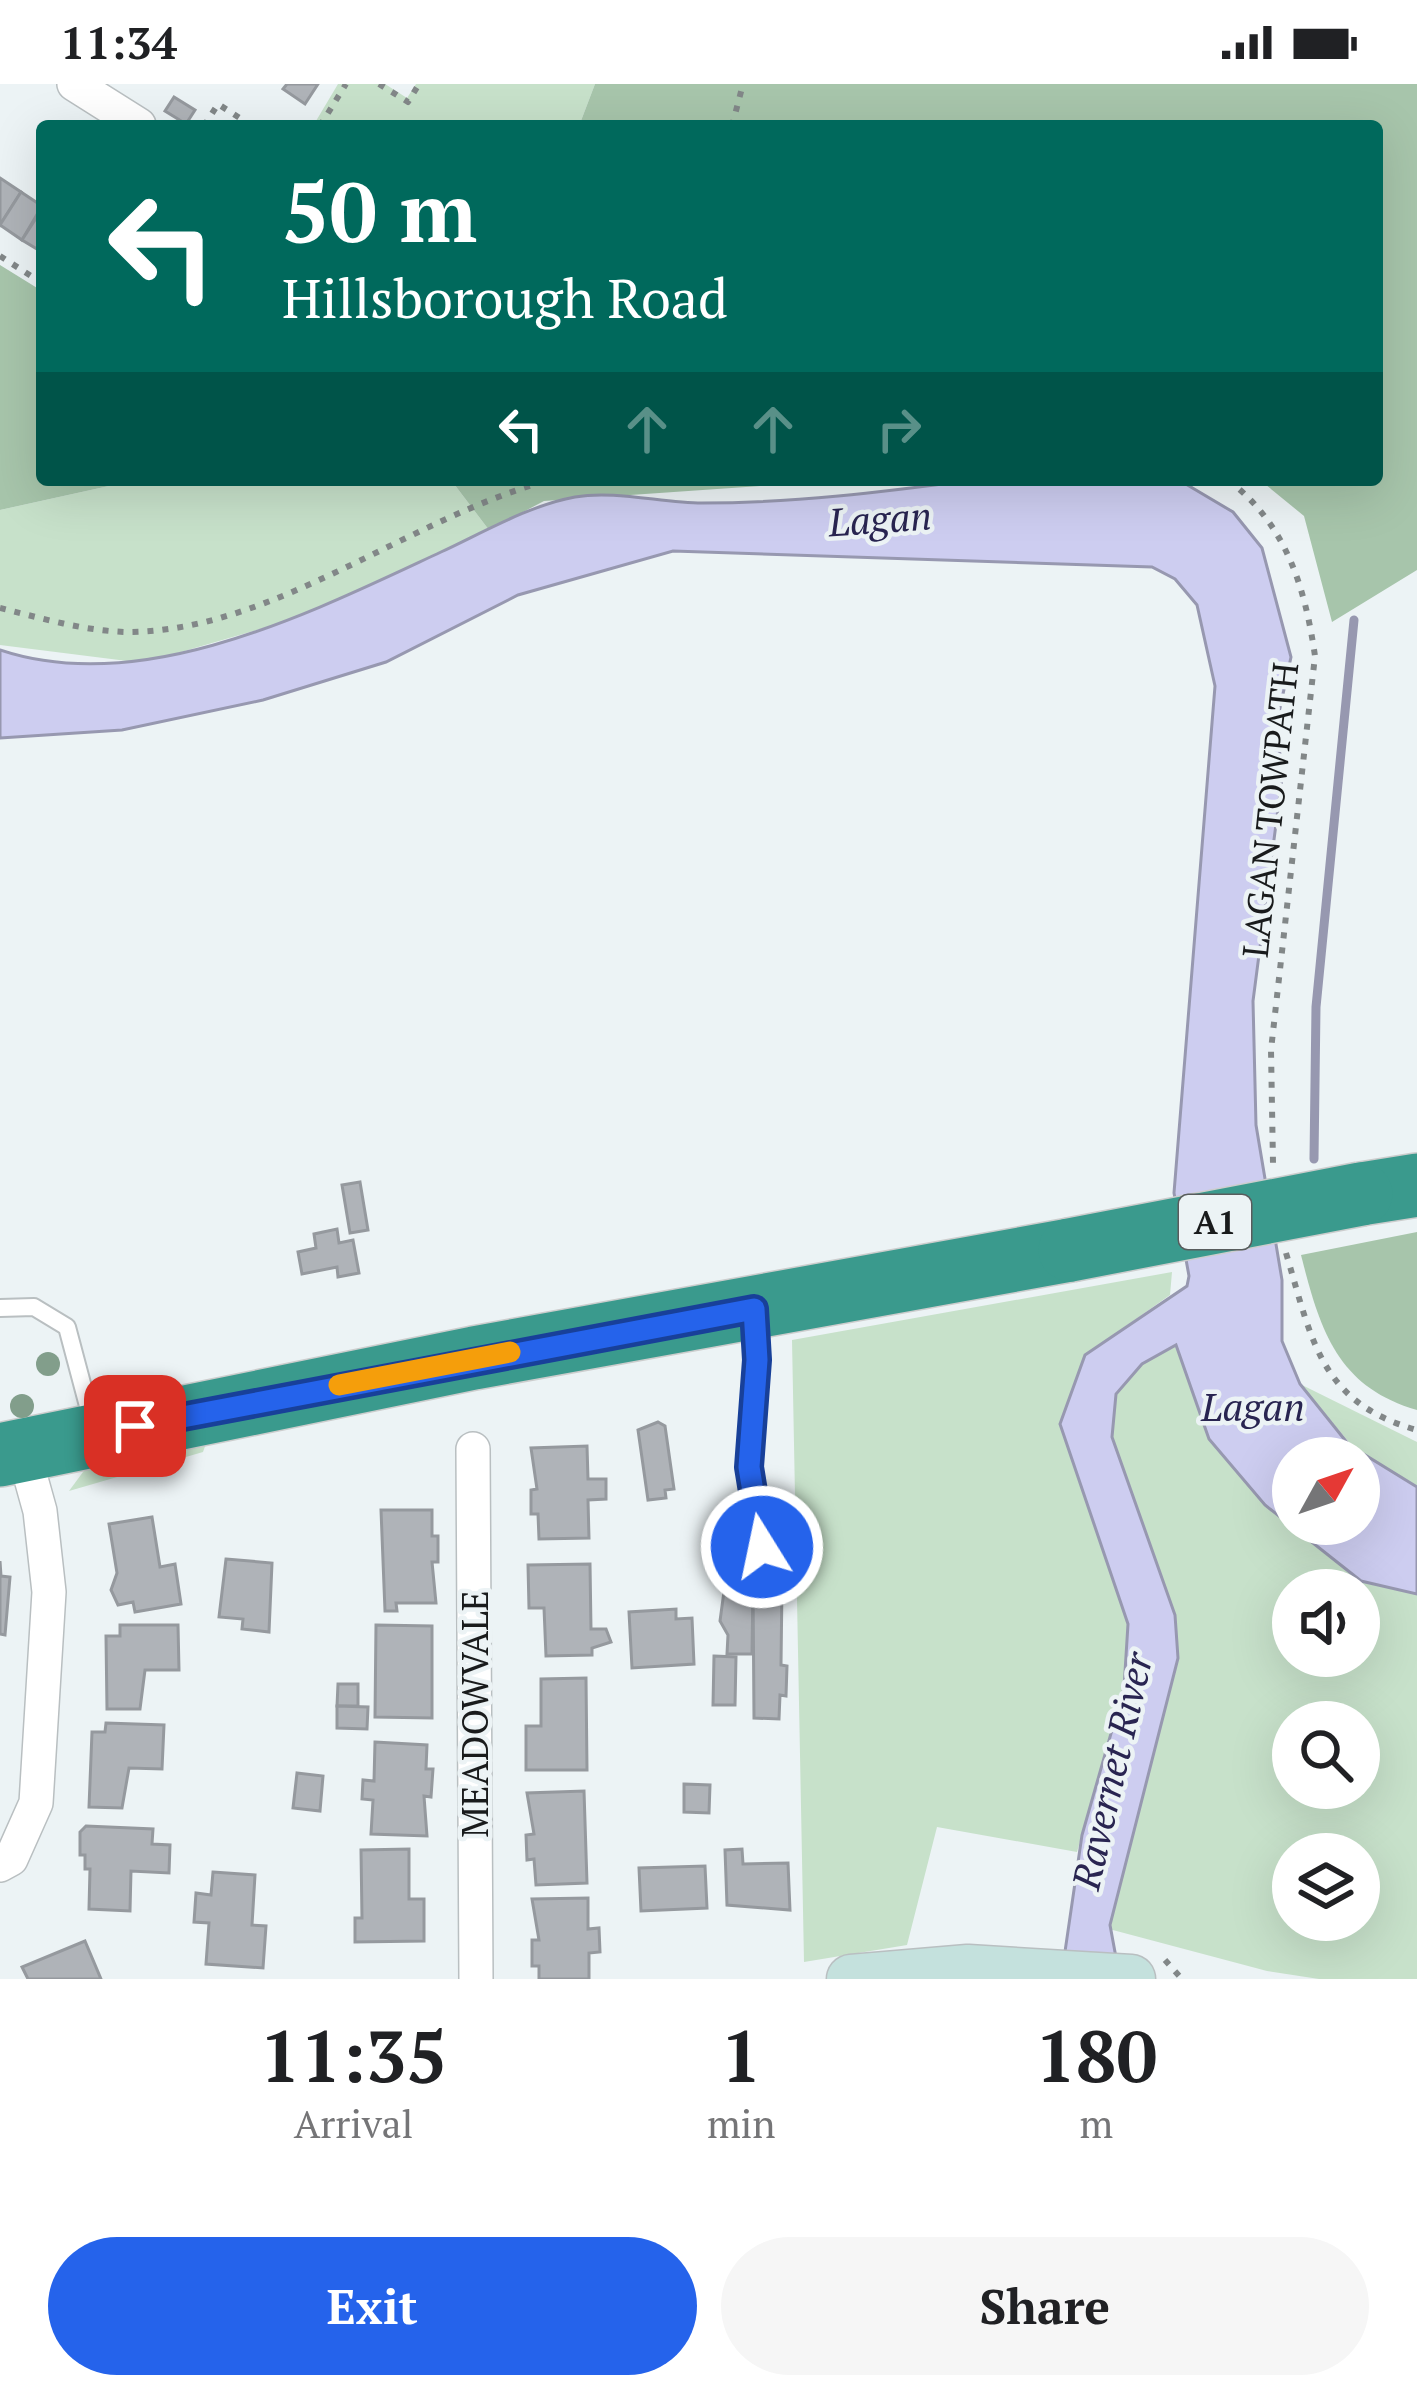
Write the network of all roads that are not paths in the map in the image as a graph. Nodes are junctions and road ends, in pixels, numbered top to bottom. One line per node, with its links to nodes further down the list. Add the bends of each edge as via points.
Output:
1 (74, 84): 2 (street)
2 (131, 120)
3 (1389, 1190): 5 (highway, A1, bridge)
4 (0, 1308): 6 (lane, via 34,1307 67,1327)
5 (754, 1309): 6 (highway, A1); 9 (lane, via 749,1467)
6 (95, 1434): 8 (highway, A1)
7 (473, 1449): 11 (street, MEADOWVALE)
8 (11, 1452): 10 (street, via 40,1511 48,1616 36,1803)
9 (762, 1547)
10 (0, 1865)
11 (476, 1979)
12 (850, 1979): 13 (street, via 1026,1970)
13 (1131, 1979)

